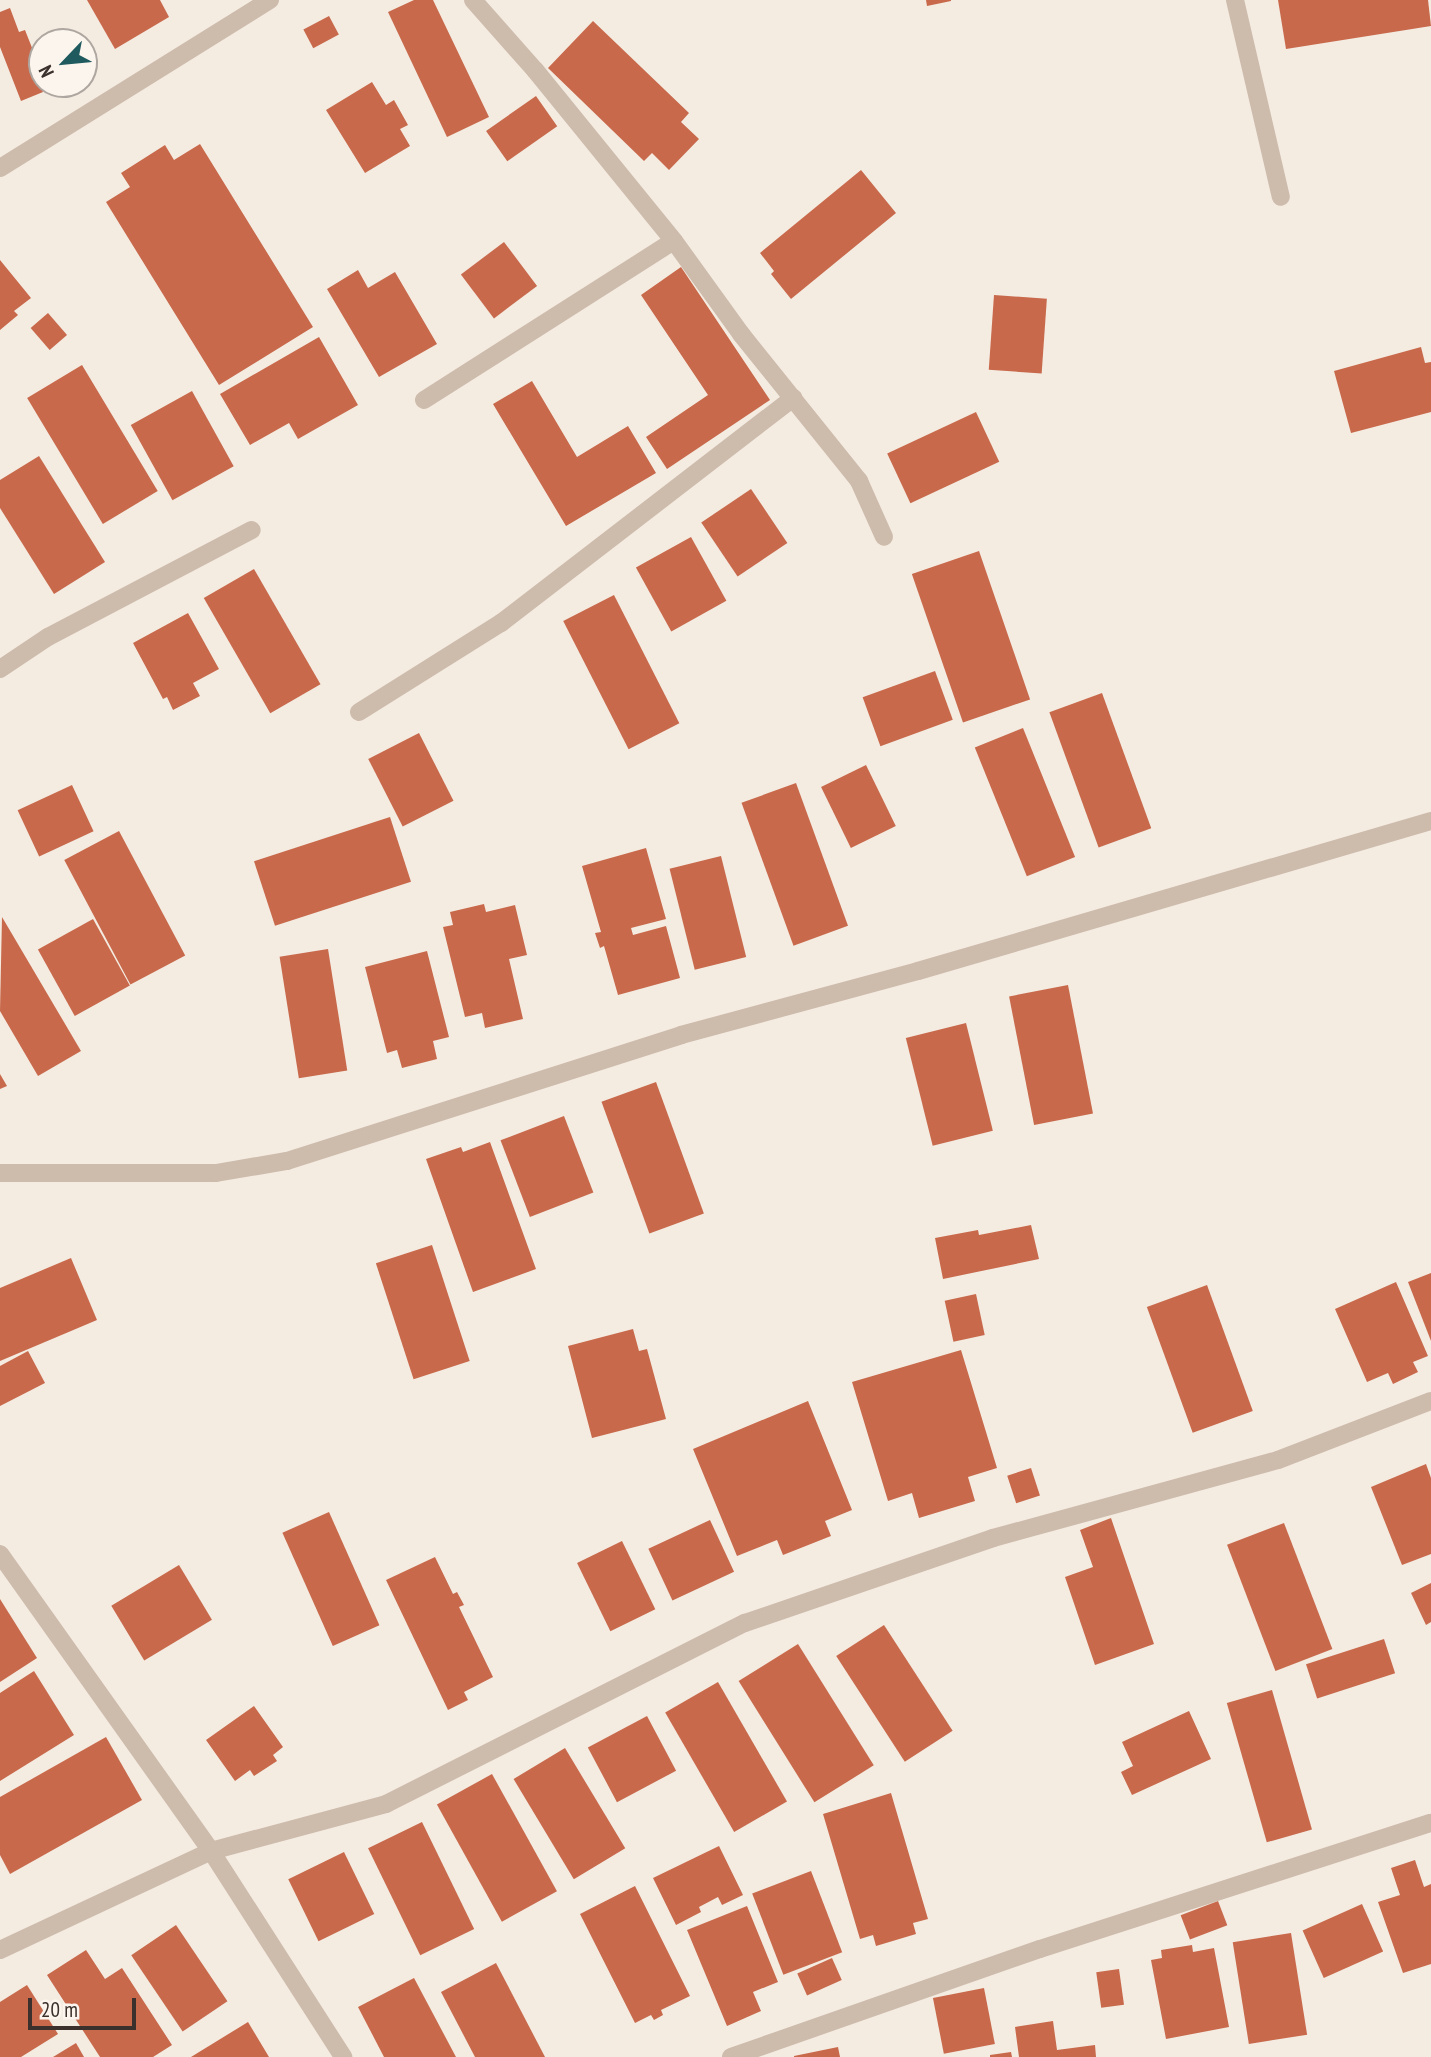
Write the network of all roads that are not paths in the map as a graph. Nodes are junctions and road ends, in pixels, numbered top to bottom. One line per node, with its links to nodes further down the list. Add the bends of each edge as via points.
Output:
1 (270, 0): 4 (street)
2 (473, 0): 6 (street)
3 (1235, 0): 5 (street)
4 (0, 168)
5 (1281, 197)
6 (674, 241): 7 (street); 8 (street)
7 (793, 398): 10 (street, via 859,481); 12 (street, via 501,623)
8 (424, 400)
9 (253, 530): 11 (street, via 48,636)
10 (884, 537)
11 (0, 669)
12 (359, 712)
13 (1431, 821): 14 (street, via 681,1035 287,1161 216,1173)
14 (0, 1173)
15 (1431, 1401): 18 (street, via 1278,1460 993,1538 745,1623 386,1804)
16 (0, 1554): 18 (street)
17 (1431, 1823): 21 (street, via 1040,1949)
18 (211, 1851): 19 (street); 20 (street)
19 (0, 1950)
20 (343, 2057)
21 (731, 2057)

